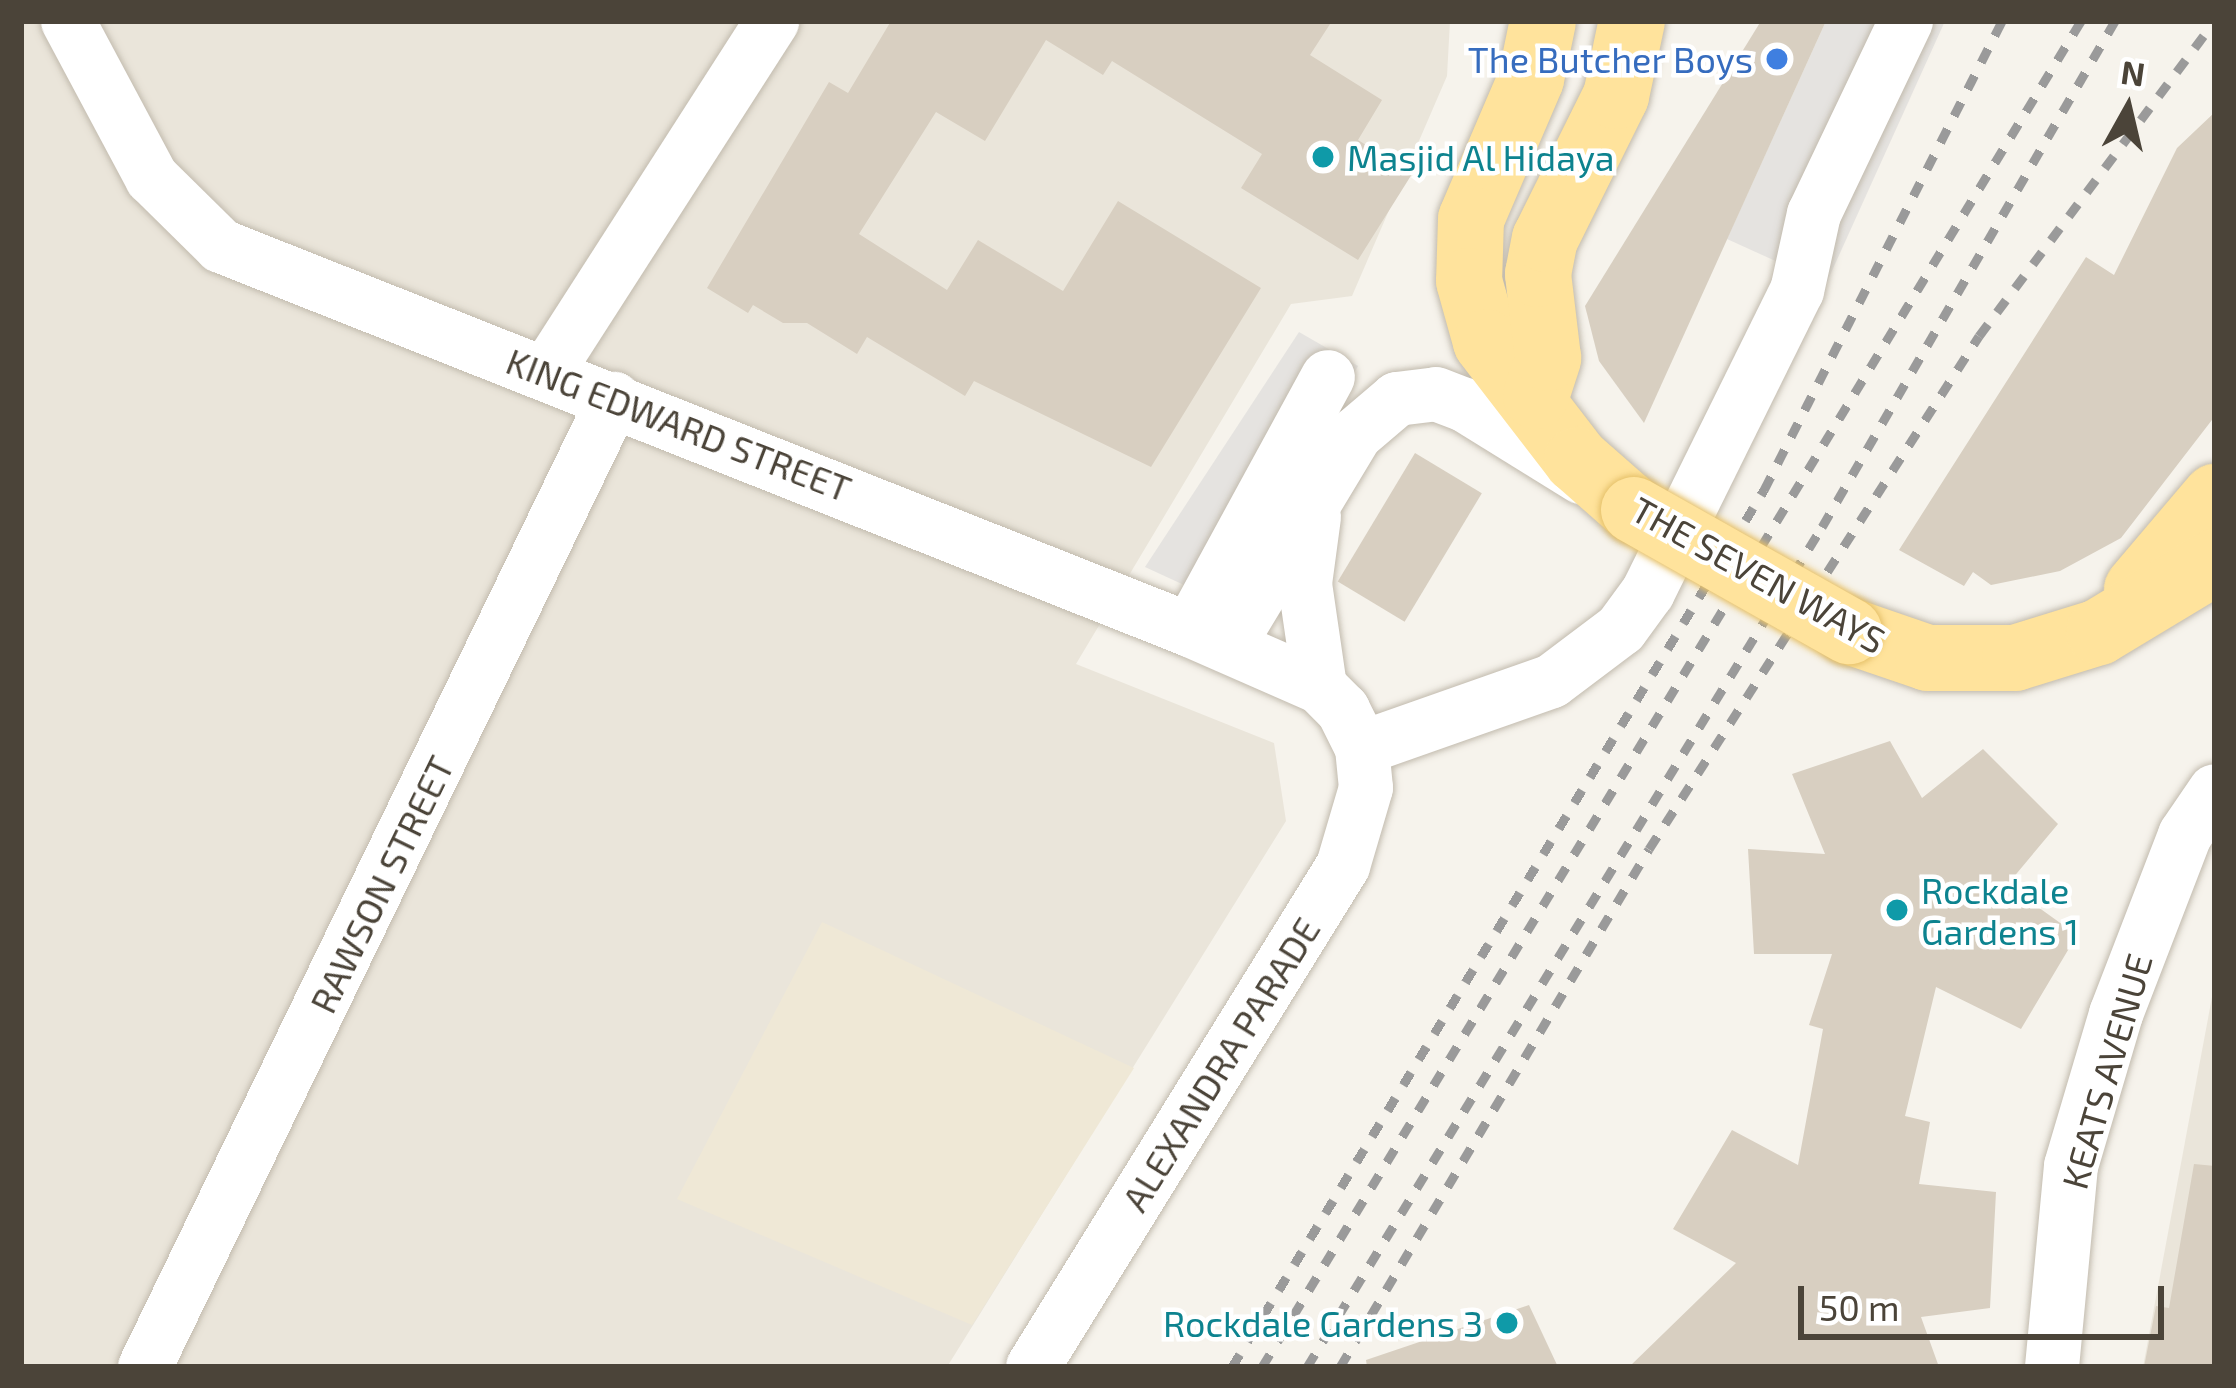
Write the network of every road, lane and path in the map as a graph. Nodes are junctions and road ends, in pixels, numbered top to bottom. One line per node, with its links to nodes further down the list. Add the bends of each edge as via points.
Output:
1 (68, 21): 6 (street, KING EDWARD STREET, via 152,178 196,229)
2 (772, 21): 6 (street)
3 (1543, 21): 8 (main road, THE SEVEN WAYS, via 1531,79 1471,219 1469,281 1486,342)
4 (1632, 21): 8 (main road, via 1616,96 1545,239 1538,274 1548,358)
5 (1906, 21): 17 (street, via 1814,214 1797,291 1648,592 1621,629 1552,681)
6 (547, 372): 9 (street, KING EDWARD STREET)
7 (1328, 376): 15 (street)
8 (1536, 396): 12 (main road, THE SEVEN WAYS, via 1577,460)
9 (614, 400): 15 (street, KING EDWARD STREET); 19 (street, RAWSON STREET)
10 (2215, 497): 14 (main road)
11 (1317, 501): 12 (street, via 1356,434 1415,393 1465,405); 15 (street); 16 (street, via 1306,584)
12 (1634, 510): 14 (main road, THE SEVEN WAYS, bridge, via 1850,631 1974,662 2058,649)
13 (2215, 562): 14 (main road, THE SEVEN WAYS)
14 (2099, 632)
15 (1209, 638): 16 (street, KING EDWARD STREET)
16 (1320, 687): 17 (street)
17 (1363, 748): 20 (street, ALEXANDRA PARADE, via 1366,788 1343,866)
18 (2215, 791): 21 (street, KEATS AVENUE, via 2185,835 2116,1014 2071,1166)
19 (145, 1367)
20 (1033, 1367)
21 (2052, 1367)

